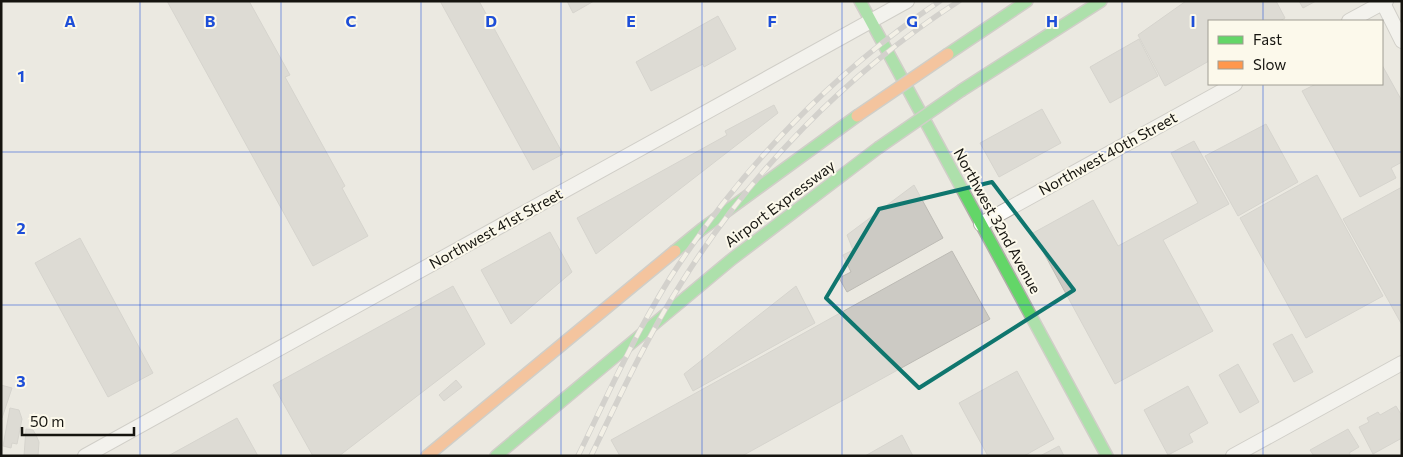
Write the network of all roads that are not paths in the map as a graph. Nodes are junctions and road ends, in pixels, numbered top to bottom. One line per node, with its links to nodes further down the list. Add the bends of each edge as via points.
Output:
1 (860, 1): 7 (main road, Northwest 32nd Avenue)
2 (906, 1): 7 (street, Northwest 41st Street)
3 (1027, 1): 13 (main road, Airport Expressway, bridge, via 857,116 702,229)
4 (1101, 1): 14 (main road, Airport Expressway, bridge, via 878,148 732,259)
5 (1383, 2): 6 (street); 8 (street)
6 (1351, 20)
7 (871, 21): 10 (main road, Northwest 32nd Avenue); 12 (street, Northwest 41st Street)
8 (1402, 41)
9 (1233, 85): 10 (street, Northwest 40th Street)
10 (981, 224): 15 (main road, Northwest 32nd Avenue)
11 (1402, 363): 16 (street)
12 (84, 456)
13 (428, 456)
14 (496, 456)
15 (1107, 456)
16 (1233, 456)

